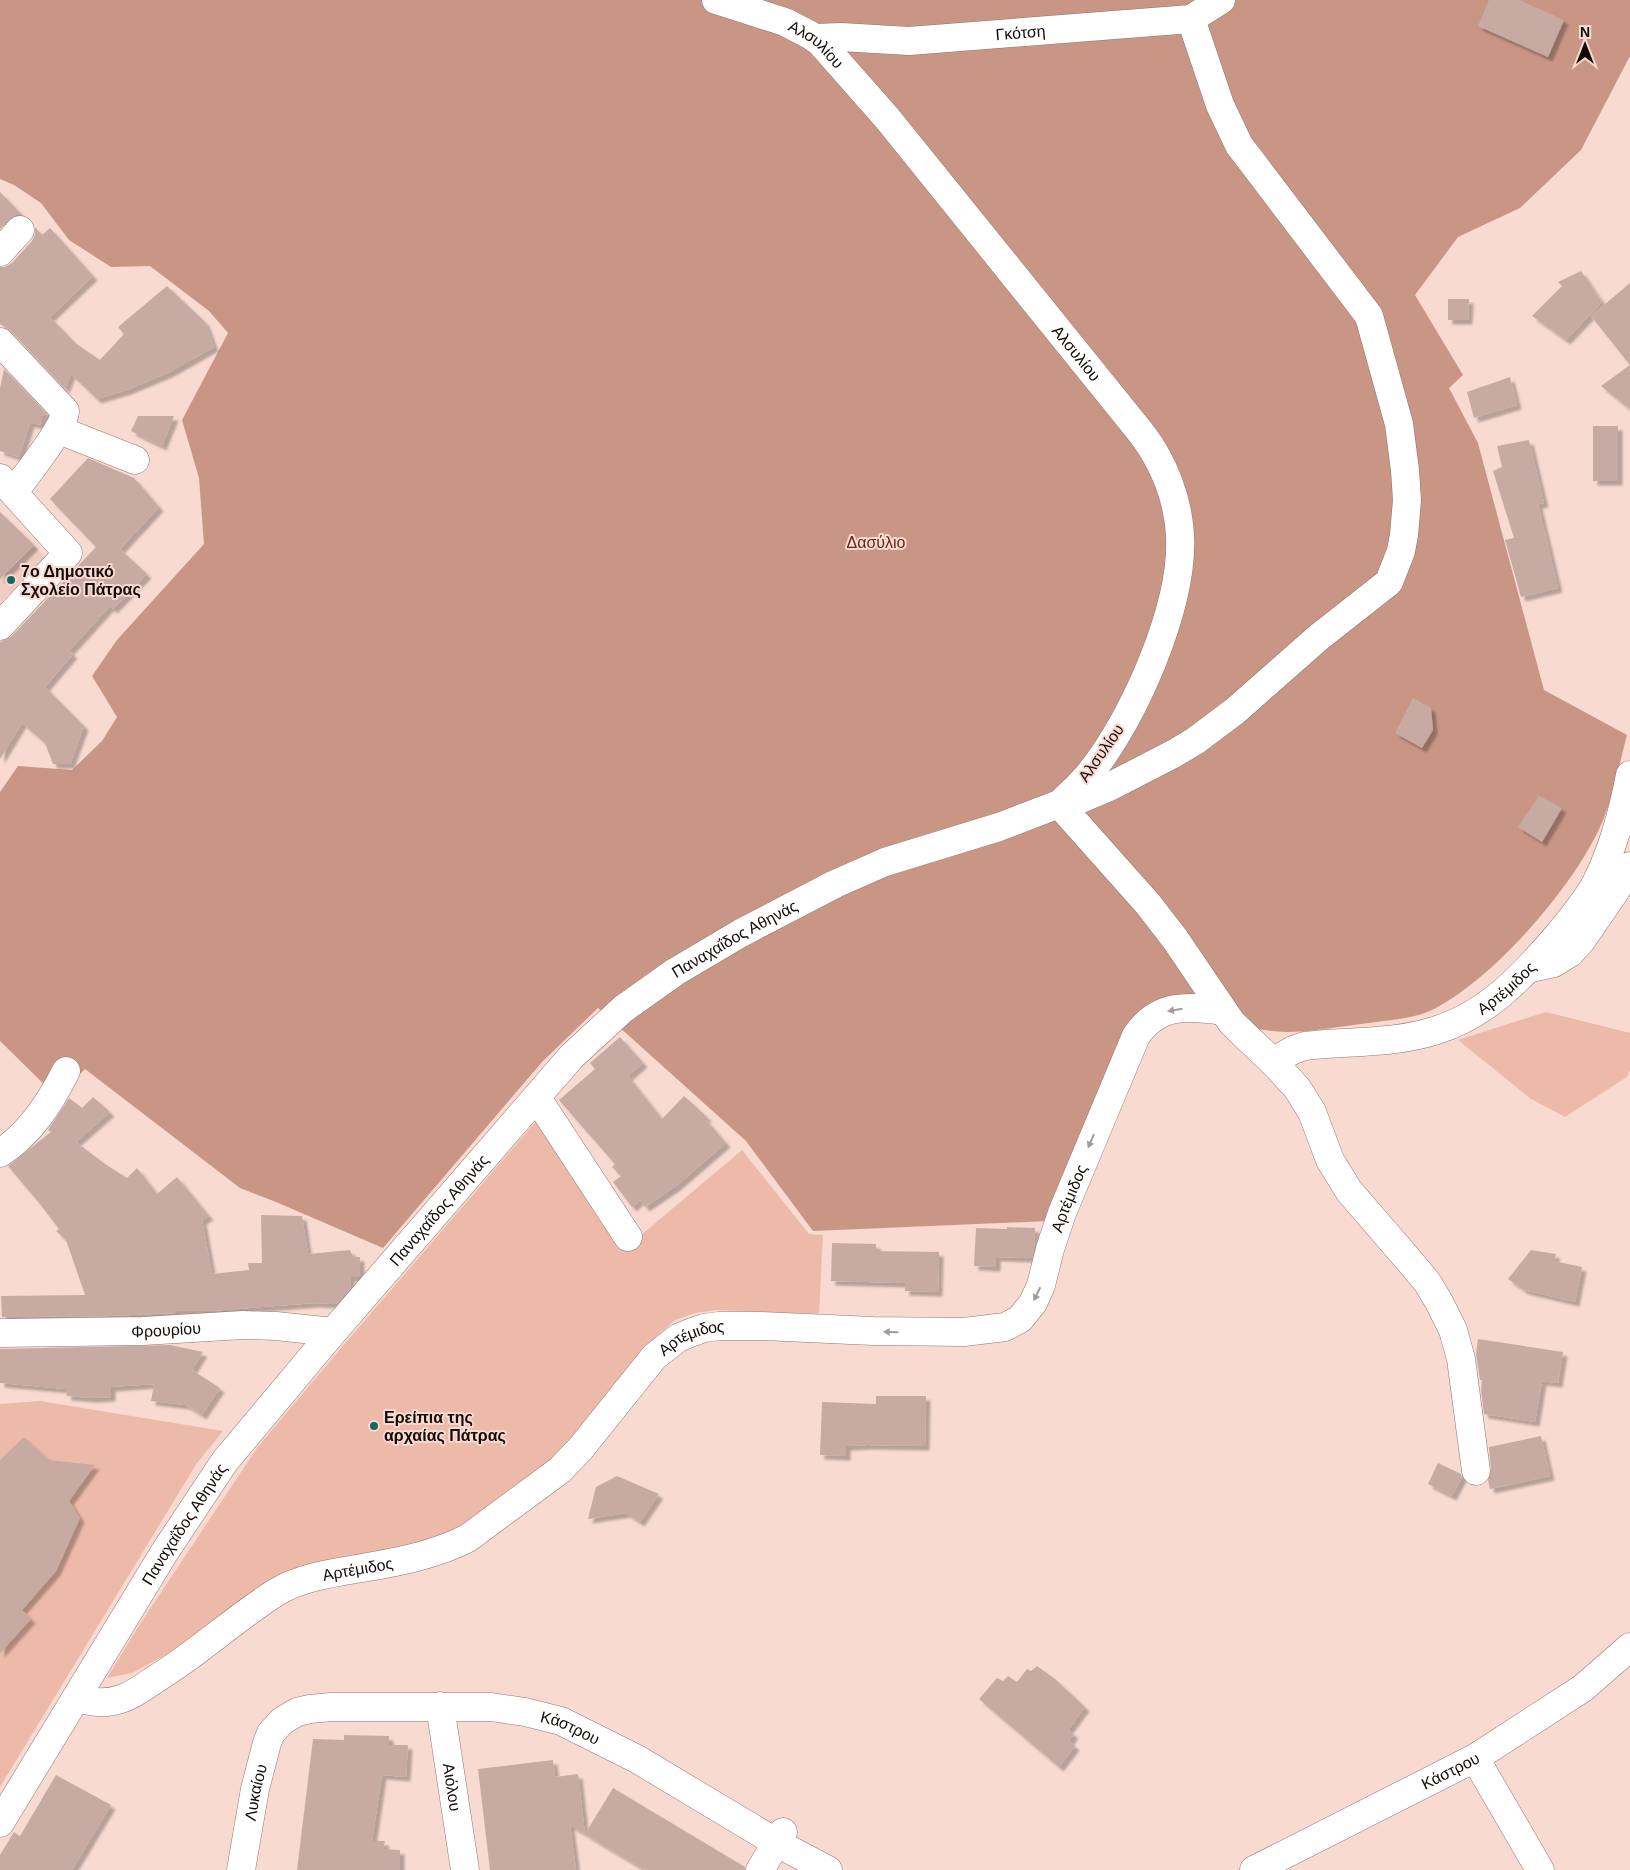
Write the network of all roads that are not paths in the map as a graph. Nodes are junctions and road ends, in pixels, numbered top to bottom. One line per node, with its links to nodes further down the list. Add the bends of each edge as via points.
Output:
1 (716, 0): 4 (street, Αλσυλίου, via 785,22)
2 (1221, 0): 3 (street, Γκότση)
3 (1190, 19): 4 (street, Γκότση, via 908,41); 13 (street, via 1220,105 1239,145 1369,316 1400,424 1407,500 1404,535 1389,582 1319,637 1216,726 1136,774 1078,800)
4 (816, 38): 13 (street, Αλσυλίου, via 887,118 1142,434 1168,480 1179,524 1179,570 1156,652 1129,711 1091,773)
5 (20, 230): 6 (street)
6 (0, 252)
7 (0, 342): 8 (street, via 65,411)
8 (59, 430): 9 (street); 10 (street)
9 (135, 460)
10 (7, 485): 11 (street, via 68,554)
11 (0, 626)
12 (1630, 775): 15 (street, Αρτέμιδος, via 1614,840 1596,883 1572,918)
13 (1059, 804): 16 (street, via 1148,904); 19 (street, Παναχαΐδος Αθηνάς, via 1020,820 869,869 733,938 675,972 623,1009 572,1056)
14 (1630, 866): 15 (street, via 1570,953 1554,963)
15 (1529, 969): 17 (street, Αρτέμιδος, via 1484,1007 1450,1026 1416,1036 1305,1046)
16 (1223, 1011): 17 (street, via 1236,1028); 26 (street, Αρτέμιδος, one-way to 26, via 1168,1010 1150,1020 1136,1036 1062,1213 1042,1285 1028,1311 1013,1324 964,1332 719,1326 690,1333 654,1357 560,1470 468,1538 427,1554 334,1573 291,1586 265,1600 166,1673 121,1699 99,1702)
17 (1273, 1062): 24 (street, via 1304,1099 1330,1160 1348,1191 1426,1282 1447,1316 1461,1359)
18 (66, 1071): 20 (street, via 33,1124)
19 (537, 1098): 21 (street); 22 (street, Παναχαΐδος Αθηνάς)
20 (0, 1153)
21 (628, 1237)
22 (333, 1332): 23 (street, Φρουρίου, via 244,1325); 26 (street, Παναχαΐδος Αθηνάς, via 210,1481)
23 (0, 1334)
24 (1476, 1471)
25 (1630, 1647): 29 (street, Κάστρου, via 1583,1688)
26 (76, 1697): 30 (street, Παναχαΐδος Αθηνάς)
27 (440, 1706): 28 (street, Κάστρου, via 310,1709); 31 (street, Κάστρου, via 491,1707 562,1721); 33 (street, Αιόλου)
28 (282, 1721): 32 (street, Λυκαίου, via 271,1733 261,1762)
29 (1476, 1758): 36 (street, Κάστρου); 37 (street)
30 (0, 1823)
31 (780, 1838): 34 (street); 35 (street, Κάστρου)
32 (241, 1870)
33 (465, 1870)
34 (760, 1870)
35 (828, 1870)
36 (1254, 1870)
37 (1540, 1870)

